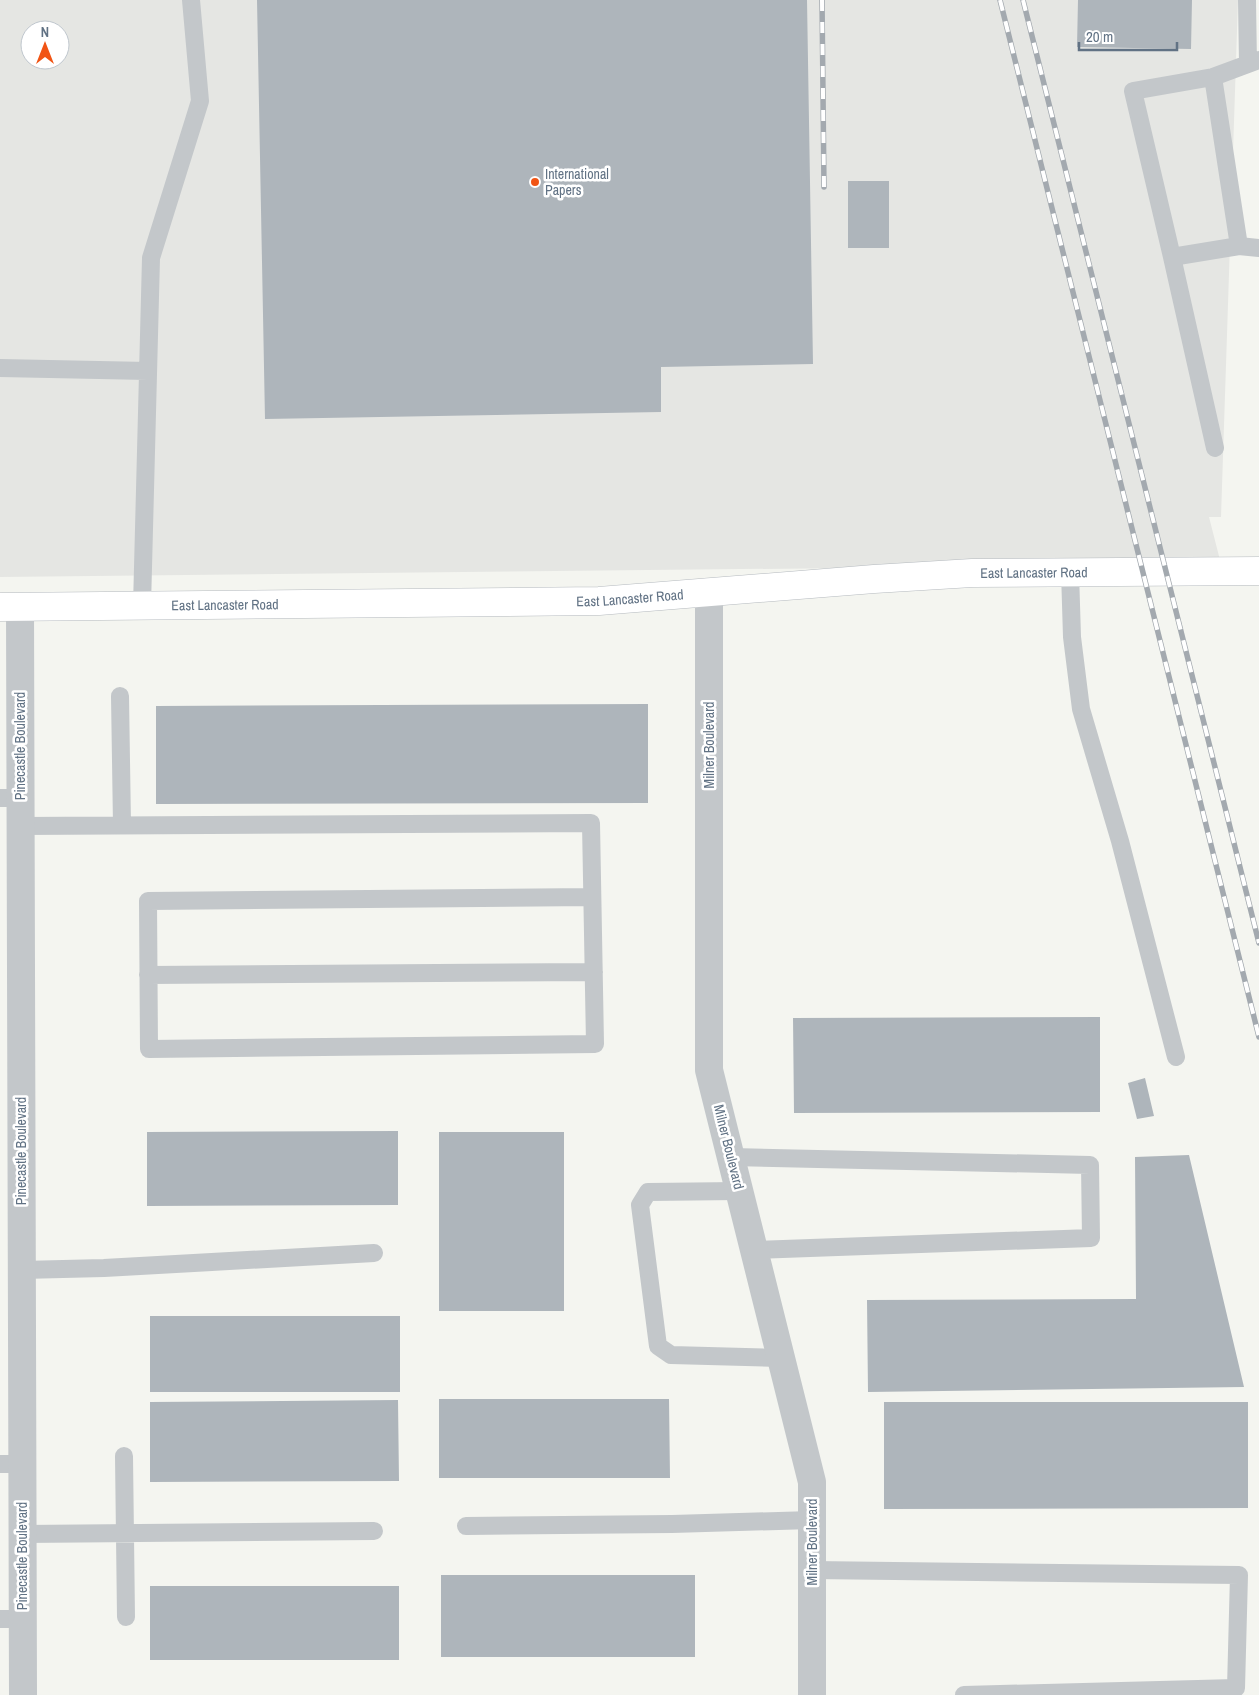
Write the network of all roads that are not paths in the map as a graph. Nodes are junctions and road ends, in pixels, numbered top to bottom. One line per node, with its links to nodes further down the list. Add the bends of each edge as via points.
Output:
1 (190, 0): 9 (lane, via 200,101 151,258)
2 (1247, 0): 3 (lane)
3 (1253, 62): 4 (lane)
4 (1213, 77): 5 (lane); 7 (lane, via 1133,91)
5 (1239, 246): 6 (lane); 7 (lane)
6 (1259, 248)
7 (1172, 257): 10 (lane)
8 (0, 368): 9 (lane)
9 (148, 371): 14 (lane)
10 (1215, 448)
11 (1259, 571): 12 (street, East Lancaster Road)
12 (1070, 572): 13 (street, East Lancaster Road, via 962,574); 23 (lane, via 1072,637 1081,709 1120,840)
13 (709, 592): 14 (street, East Lancaster Road, via 600,601); 24 (street, Milner Boulevard, via 709,1070)
14 (142, 606): 15 (street, East Lancaster Road)
15 (10, 607): 17 (street, Pinecastle Boulevard)
16 (120, 696): 18 (lane)
17 (10, 798): 19 (street, Pinecastle Boulevard)
18 (122, 825): 19 (lane); 20 (lane, via 591,823)
19 (20, 826): 25 (street, Pinecastle Boulevard)
20 (592, 897): 21 (lane); 22 (lane, via 148,900)
21 (594, 972): 22 (lane); 22 (lane, via 595,1044 169,1049 149,1049)
22 (148, 975)
23 (1176, 1057)
24 (731, 1157): 26 (street, Milner Boulevard); 27 (lane, via 1090,1165 1091,1238)
25 (11, 1163): 29 (street, Pinecastle Boulevard)
26 (739, 1191): 27 (street, Milner Boulevard); 30 (lane, via 648,1192 640,1205 658,1346 671,1354)
27 (754, 1250): 30 (street, Milner Boulevard)
28 (374, 1254): 29 (lane)
29 (22, 1270): 32 (street, Pinecastle Boulevard)
30 (782, 1358): 33 (street, Milner Boulevard, via 812,1482)
31 (124, 1456): 36 (lane)
32 (11, 1464): 37 (street, Pinecastle Boulevard)
33 (812, 1520): 34 (lane); 38 (street, Milner Boulevard)
34 (466, 1526)
35 (374, 1531): 36 (lane)
36 (125, 1533): 37 (lane); 39 (lane)
37 (22, 1534): 40 (street, Pinecastle Boulevard)
38 (812, 1570): 42 (street, Milner Boulevard); 43 (lane, via 1239,1575 1236,1688)
39 (126, 1617)
40 (11, 1619): 41 (street, Pinecastle Boulevard)
41 (23, 1695)
42 (812, 1695)
43 (964, 1695)

